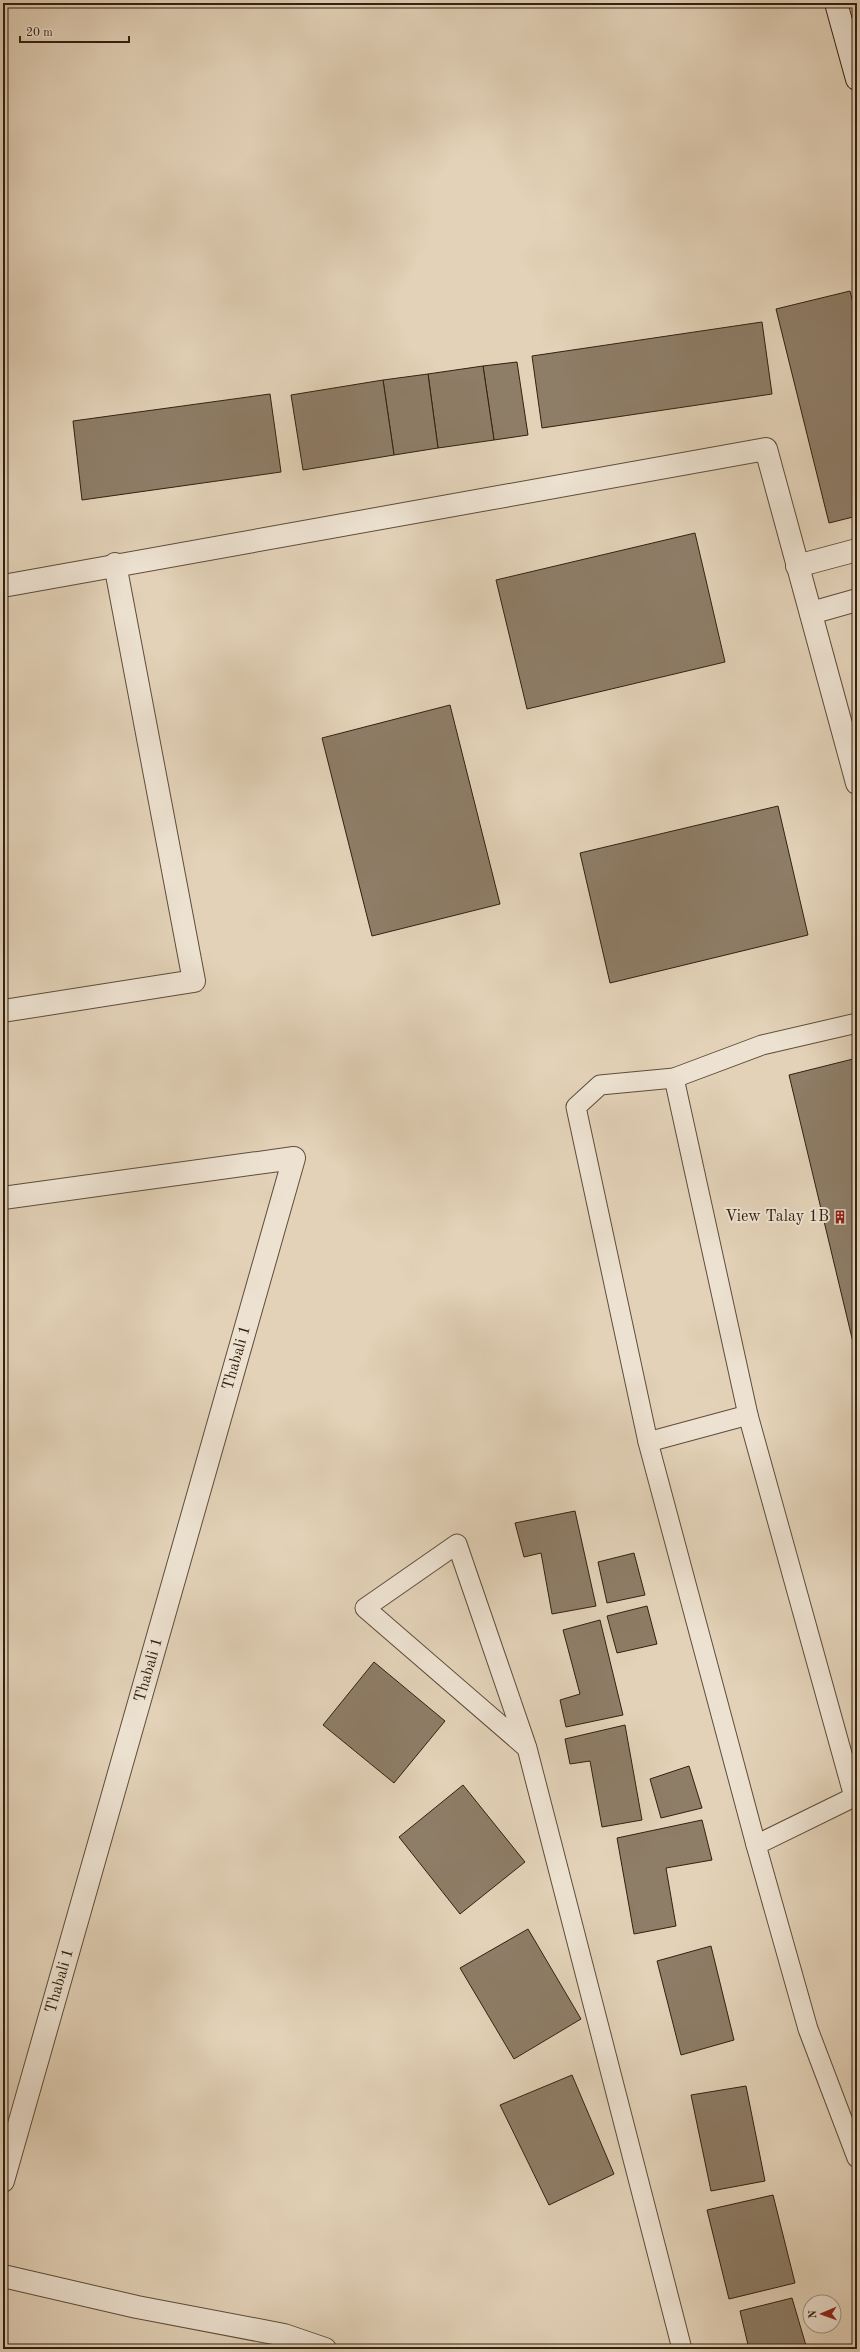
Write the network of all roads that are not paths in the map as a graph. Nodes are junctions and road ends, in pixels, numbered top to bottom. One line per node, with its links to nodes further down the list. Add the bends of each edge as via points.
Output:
1 (836, 3): 2 (street)
2 (857, 78)
3 (857, 550): 5 (street)
4 (115, 564): 5 (street, via 766,449); 6 (street); 10 (street, via 194,981)
5 (798, 566): 8 (street)
6 (3, 586)
7 (857, 600): 8 (street)
8 (811, 613): 9 (street)
9 (857, 784)
10 (3, 1011)
11 (857, 1023): 12 (lane, via 762,1045)
12 (674, 1078): 14 (lane); 15 (lane, via 600,1085 576,1107)
13 (3, 1198): 19 (street, Thabali 1, via 294,1158)
14 (748, 1415): 15 (lane); 17 (lane, via 854,1797)
15 (648, 1442): 17 (lane)
16 (527, 1748): 16 (lane, via 462,1559 457,1544 365,1608); 22 (lane)
17 (756, 1845): 18 (lane, via 808,2029)
18 (857, 2158)
19 (3, 2181)
20 (3, 2276): 21 (street, via 138,2307 284,2335)
21 (324, 2349)
22 (682, 2349)

